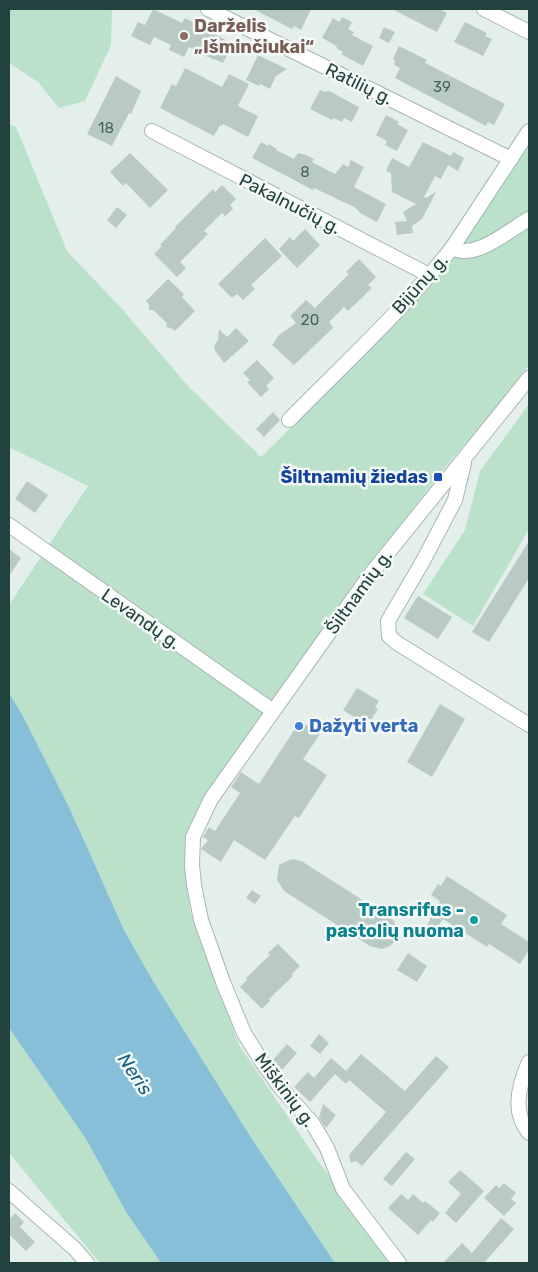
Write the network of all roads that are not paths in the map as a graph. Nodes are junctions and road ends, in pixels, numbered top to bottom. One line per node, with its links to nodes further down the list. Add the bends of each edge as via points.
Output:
1 (208, 9): 6 (street, Ratilių g.)
2 (484, 9): 3 (street)
3 (529, 32)
4 (152, 131): 9 (street, Pakalnučių g.)
5 (529, 131): 6 (street, Bijūnų g.)
6 (511, 159): 8 (street, Bijūnų g.)
7 (529, 219): 8 (street, via 474,251 465,253)
8 (452, 248): 9 (street, Bijūnų g.)
9 (428, 275): 11 (street, Bijūnų g.)
10 (529, 378): 12 (street, Šiltnamių g.)
11 (289, 420)
12 (464, 460): 14 (street, Šiltnamių g., via 370,575); 15 (street, via 455,500 388,621 389,636)
13 (9, 526): 14 (street, Levandų g.)
14 (273, 712): 16 (street, Šiltnamių g.)
15 (529, 725)
16 (202, 815): 21 (street, Miškinių g., via 193,837 194,885 201,920 244,1033 275,1081 313,1124 327,1148 343,1189)
17 (529, 1062): 18 (street, via 518,1104)
18 (529, 1133)
19 (9, 1191): 20 (street, via 75,1248)
20 (86, 1263)
21 (399, 1263)

